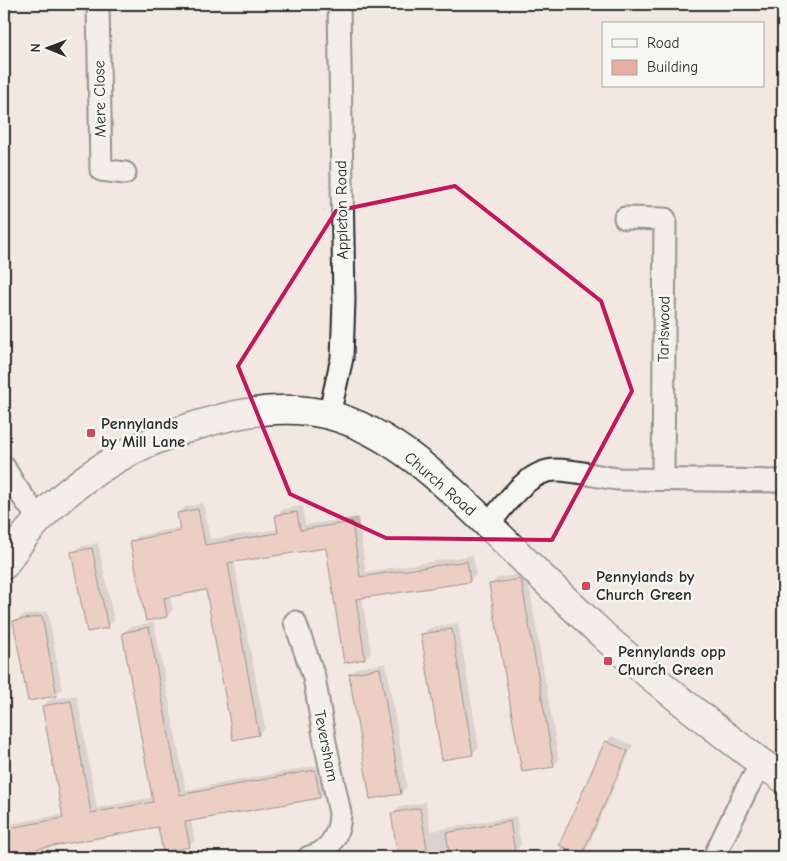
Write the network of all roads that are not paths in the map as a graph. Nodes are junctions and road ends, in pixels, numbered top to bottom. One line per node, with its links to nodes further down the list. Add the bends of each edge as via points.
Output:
1 (98, 4): 3 (street, Mere Close, via 101,170)
2 (339, 4): 5 (street, Appleton Road, via 344,300 342,358)
3 (125, 173)
4 (625, 218): 7 (street, Tarlswood, via 665,219)
5 (329, 415): 9 (street, Church Road, via 283,409 195,425 140,447 85,478); 10 (street, Church Road, via 375,433 397,447 438,478)
6 (4, 467): 9 (street)
7 (663, 479): 8 (street); 10 (street, via 618,479 573,471 545,472 523,484)
8 (783, 480)
9 (40, 519): 11 (street, Church Road)
10 (488, 525): 13 (street, Church Road, via 652,678)
11 (4, 565)
12 (295, 622): 14 (street, Teversham, via 314,676 340,813 340,823 332,843)
13 (772, 771): 15 (street, via 746,790)
14 (309, 857)
15 (714, 857)

